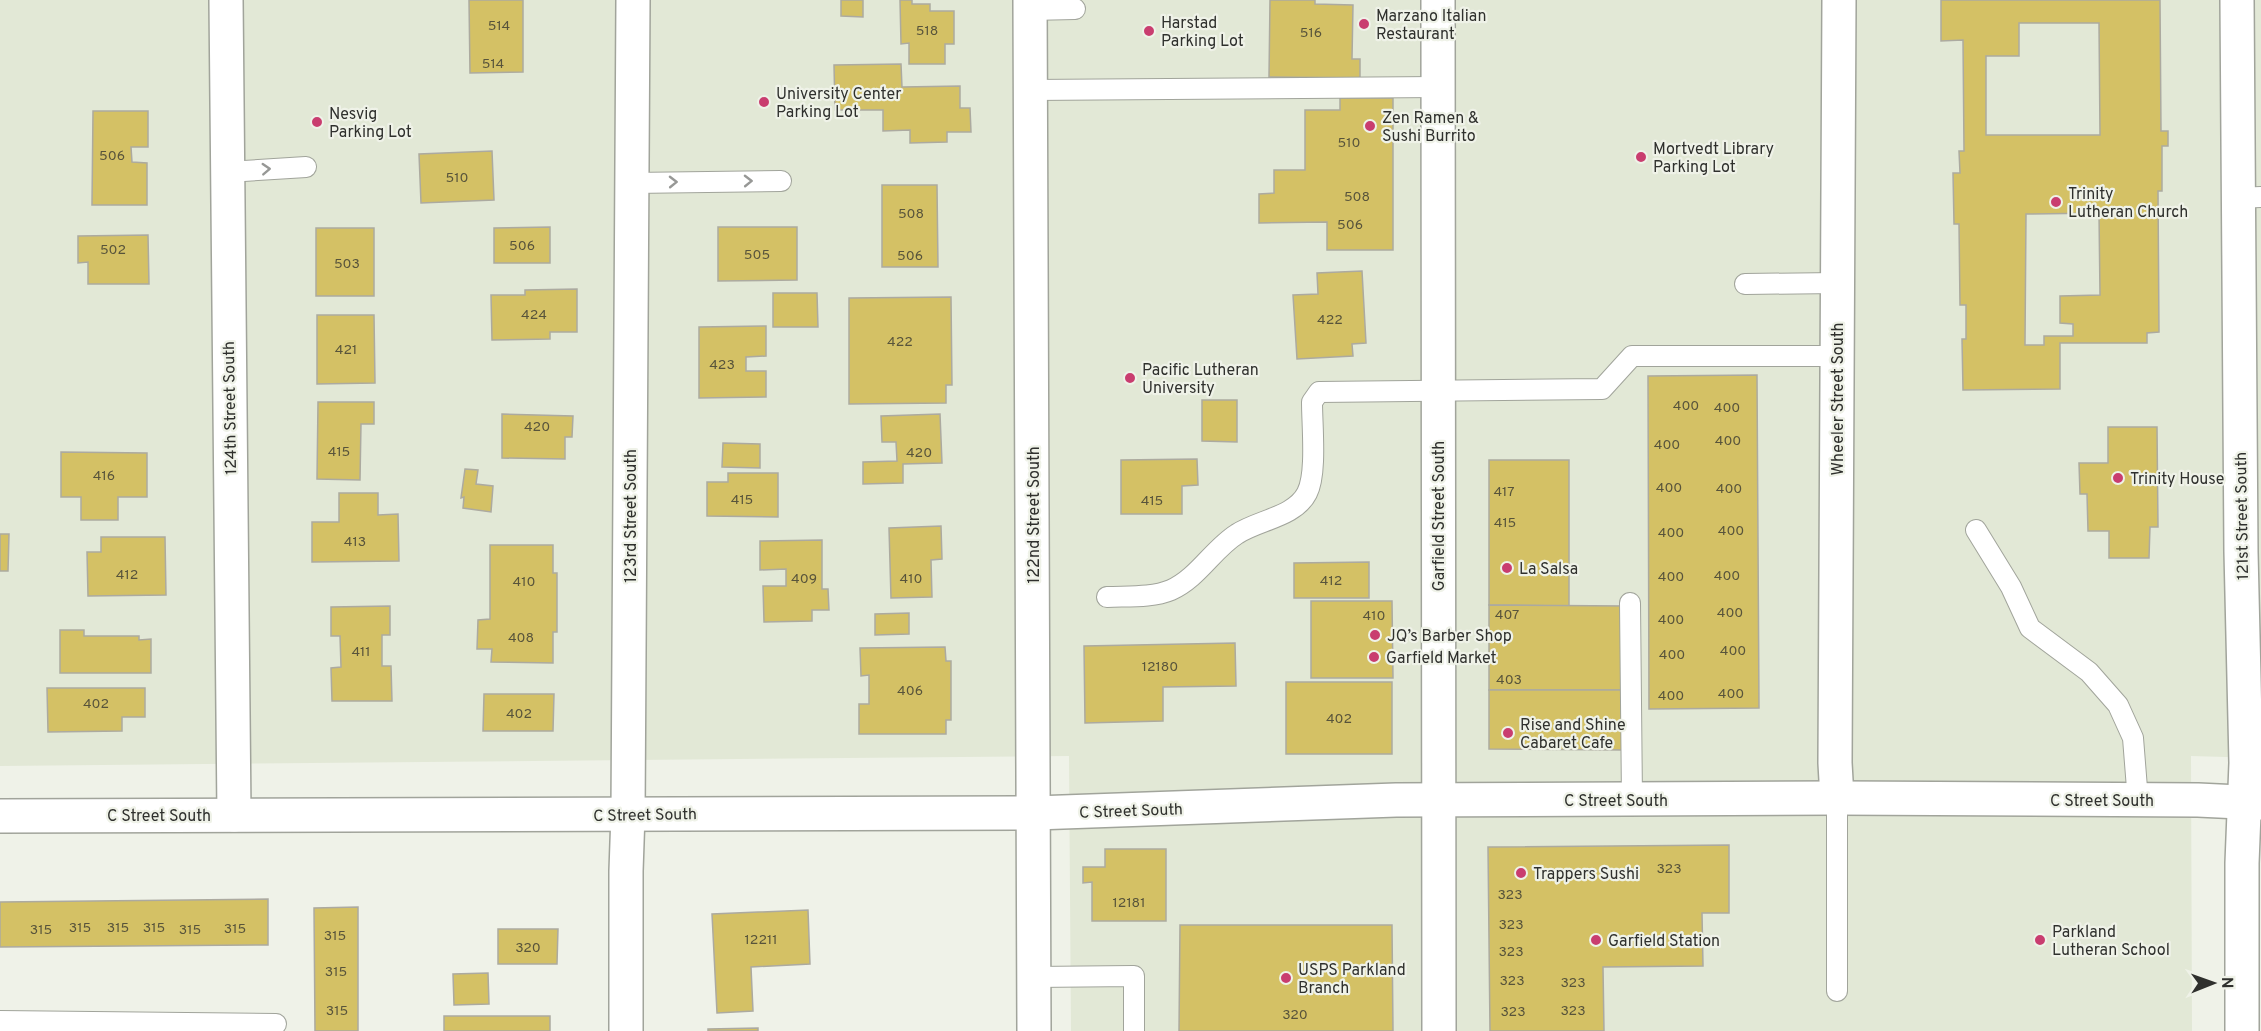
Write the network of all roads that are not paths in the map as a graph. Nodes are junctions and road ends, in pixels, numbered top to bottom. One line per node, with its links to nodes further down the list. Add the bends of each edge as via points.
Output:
1 (226, 0): 11 (street, 124th Street South)
2 (633, 0): 13 (street, 123rd Street South)
3 (1438, 0): 8 (street, Garfield Street South)
4 (1839, 0): 16 (street, Wheeler Street South)
5 (2237, 0): 14 (street, 121st Street South)
6 (1030, 5): 7 (lane); 9 (street, 122nd Street South)
7 (1075, 9)
8 (1438, 87): 9 (lane); 18 (street, Garfield Street South)
9 (1031, 90): 28 (street, 122nd Street South)
10 (306, 167): 11 (lane, one-way to 10)
11 (227, 171): 30 (street, 124th Street South)
12 (781, 181): 13 (lane, one-way to 12)
13 (632, 183): 29 (street, 123rd Street South)
14 (2249, 197): 20 (street, 121st Street South)
15 (1746, 284): 16 (lane)
16 (1837, 284): 17 (street, Wheeler Street South)
17 (1837, 356): 18 (lane, via 1632,356 1602,389); 23 (street, Wheeler Street South)
18 (1438, 390): 21 (lane, via 1319,392 1312,402 1312,481 1295,507 1236,534 1190,578 1169,591); 25 (street, Garfield Street South)
19 (1976, 530): 26 (lane, via 2011,587 2030,628 2089,672 2118,705 2133,738)
20 (2251, 552): 27 (street, 121st Street South, via 2246,763)
21 (1107, 597)
22 (1630, 603): 24 (lane)
23 (1837, 798): 24 (street, C Street South); 26 (street, C Street South); 33 (lane)
24 (1632, 800): 25 (street, C Street South)
25 (1439, 801): 28 (street, C Street South); 39 (street, Garfield Street South)
26 (2139, 801): 27 (street, C Street South)
27 (2252, 802): 40 (street, 121st Street South, via 2242,863)
28 (1035, 813): 29 (street, C Street South); 32 (street, 122nd Street South)
29 (628, 814): 30 (street, C Street South); 36 (street, 123rd Street South)
30 (234, 815): 31 (street, C Street South)
31 (0, 816)
32 (1034, 977): 37 (street, 122nd Street South); 38 (lane, via 1134,976)
33 (1837, 991)
34 (0, 1021): 35 (lane)
35 (276, 1024)
36 (626, 1031)
37 (1034, 1031)
38 (1134, 1031)
39 (1439, 1031)
40 (2242, 1031)

